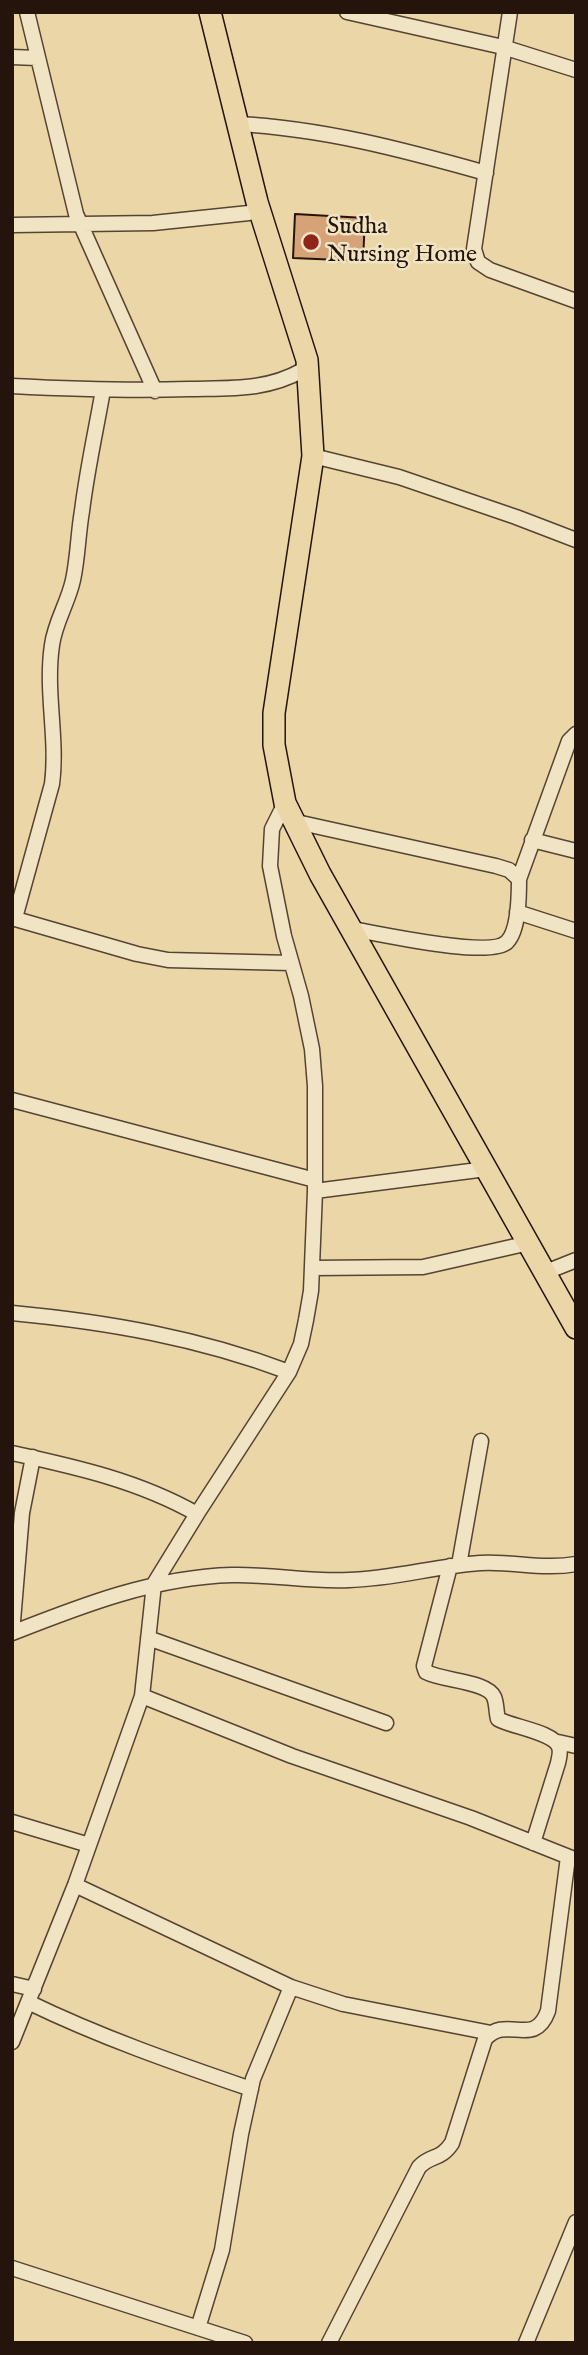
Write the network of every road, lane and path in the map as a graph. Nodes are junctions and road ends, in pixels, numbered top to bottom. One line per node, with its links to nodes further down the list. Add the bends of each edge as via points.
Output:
1 (27, 12): 9 (street)
2 (198, 12): 13 (main road)
3 (209, 12): 11 (main road)
4 (347, 12): 6 (street)
5 (510, 12): 7 (street)
6 (405, 18): 7 (street)
7 (503, 47): 10 (street); 12 (street)
8 (12, 57): 9 (street)
9 (37, 58): 15 (street)
10 (576, 70)
11 (236, 124): 12 (street, via 362,140); 17 (main road, via 307,360)
12 (486, 173): 16 (street, via 474,249 478,262)
13 (249, 213): 15 (street); 17 (main road, via 296,363)
14 (12, 225): 15 (street)
15 (81, 225): 20 (street)
16 (576, 301)
17 (305, 372): 20 (street, via 264,385); 21 (main road)
18 (12, 386): 19 (street)
19 (103, 390): 20 (street); 29 (street, via 73,579 52,643 52,784)
20 (155, 391)
21 (313, 456): 22 (street, via 399,477); 24 (main road, via 274,713 274,745)
22 (576, 540)
23 (576, 734): 25 (street, via 569,741)
24 (289, 812): 27 (street, via 496,866); 30 (main road); 32 (street, via 272,829 270,866)
25 (532, 840): 26 (street); 27 (street)
26 (576, 851)
27 (519, 879): 28 (street)
28 (517, 912): 30 (street, via 506,943 483,950); 31 (street)
29 (13, 918): 32 (street, via 168,960)
30 (351, 929): 34 (main road)
31 (576, 931)
32 (290, 963): 35 (street, via 312,1049)
33 (12, 1100): 35 (street)
34 (486, 1169): 35 (street); 36 (main road)
35 (315, 1185): 38 (street)
36 (529, 1243): 38 (street, via 423,1267); 39 (main road)
37 (576, 1260): 39 (street)
38 (312, 1268): 42 (street, via 306,1320)
39 (546, 1272): 41 (main road)
40 (12, 1313): 42 (street, via 144,1330)
41 (576, 1328)
42 (289, 1372): 46 (street)
43 (481, 1441): 48 (street)
44 (12, 1453): 45 (street)
45 (33, 1457): 46 (street, via 141,1486); 50 (street, via 22,1513)
46 (197, 1514): 49 (street)
47 (576, 1564): 48 (street, via 547,1568 485,1562)
48 (454, 1565): 49 (street, via 347,1581 229,1575); 54 (street, via 425,1661 426,1672 485,1687 493,1694 498,1719)
49 (154, 1584): 50 (street); 51 (street)
50 (12, 1633)
51 (148, 1638): 52 (street); 53 (street)
52 (142, 1696): 57 (street); 58 (street)
53 (386, 1723)
54 (558, 1742): 55 (street); 57 (street, via 558,1763)
55 (576, 1746)
56 (12, 1822): 58 (street)
57 (533, 1843): 59 (street)
58 (89, 1845): 60 (street)
59 (572, 1858): 64 (street, via 544,2020 528,2031 500,2029)
60 (75, 1885): 62 (street); 63 (street)
61 (12, 1984): 63 (street)
62 (291, 1987): 64 (street, via 343,2004); 66 (street)
63 (31, 1995): 65 (street); 66 (street, via 79,2027)
64 (491, 2033): 71 (street, via 481,2047 452,2143 445,2154 419,2167)
65 (12, 2042)
66 (251, 2089): 69 (street, via 222,2249)
67 (576, 2222): 72 (street)
68 (12, 2268): 69 (street)
69 (198, 2328): 70 (street)
70 (245, 2343)
71 (329, 2343)
72 (526, 2343)

